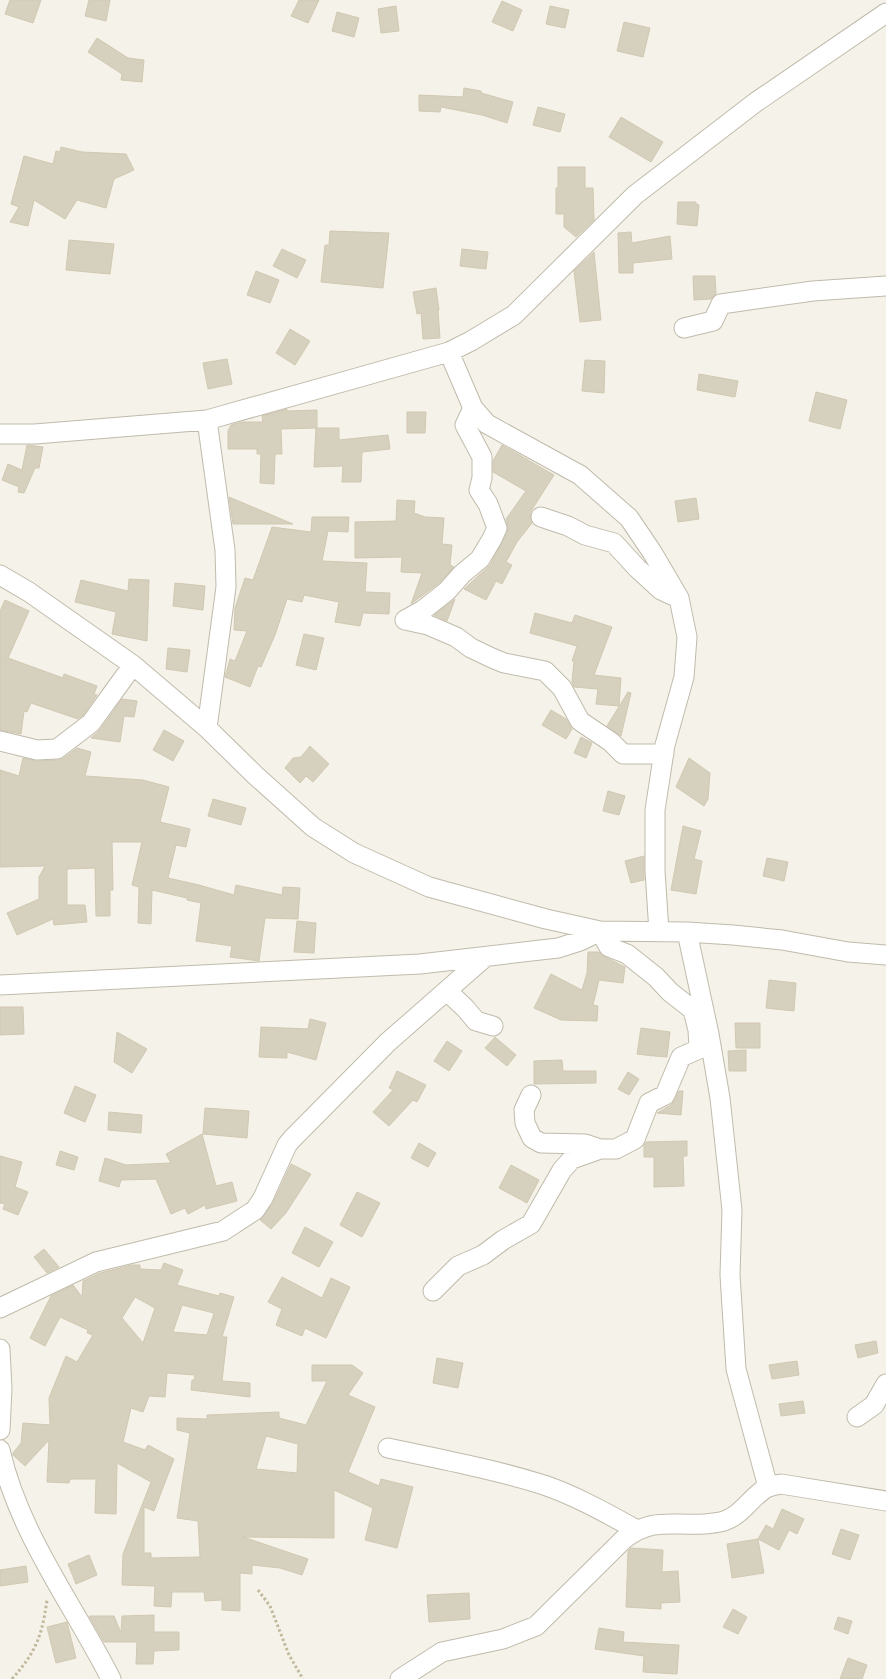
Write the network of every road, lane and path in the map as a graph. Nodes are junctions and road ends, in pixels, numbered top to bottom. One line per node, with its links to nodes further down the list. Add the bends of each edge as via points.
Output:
1 (886, 13): 4 (street, via 756,102 635,195 514,315)
2 (886, 286): 3 (street, via 813,291 722,304 713,321)
3 (684, 328)
4 (449, 352): 5 (street); 6 (street)
5 (473, 408): 10 (street, via 487,424 580,475 629,518); 14 (street, via 465,426 482,457 480,490 497,528 480,559 447,592 405,620 428,625 456,637 471,648 504,663 545,671 562,688 580,721 623,754)
6 (207, 420): 7 (street); 12 (street, via 225,550 226,586)
7 (0, 434)
8 (541, 517): 10 (street, via 614,543 662,590)
9 (0, 575): 11 (street)
10 (679, 598): 14 (street, via 687,636 684,677)
11 (133, 665): 12 (street); 13 (street, via 91,723 57,748 37,750)
12 (207, 728): 15 (street, via 313,827 354,854 429,887)
13 (0, 740)
14 (664, 754): 16 (street, via 656,810)
15 (600, 931): 16 (street); 19 (street, via 558,948); 24 (street, via 609,947 627,954 692,1010 699,1049 681,1058 664,1095 649,1103 635,1139 616,1149)
16 (659, 932): 17 (street)
17 (687, 932): 18 (street, via 782,940); 33 (street, via 720,1098 732,1210 730,1275 736,1369)
18 (886, 955)
19 (485, 957): 20 (street, via 420,964); 21 (street)
20 (0, 985)
21 (447, 991): 22 (street, via 476,1021); 26 (street, via 388,1042 292,1138 263,1198 243,1219 223,1231 96,1262)
22 (493, 1026)
23 (531, 1095): 24 (street, via 524,1110 525,1123 532,1138 541,1143 585,1144)
24 (600, 1149): 25 (street, via 567,1164 531,1224 483,1255 458,1266)
25 (433, 1291)
26 (0, 1308)
27 (0, 1349): 30 (street)
28 (886, 1384): 29 (street, via 874,1406)
29 (857, 1416)
30 (0, 1430)
31 (388, 1448): 35 (street, via 490,1470 545,1486 591,1504)
32 (0, 1450): 39 (street, via 20,1513)
33 (768, 1487): 34 (street, via 781,1484); 35 (street, via 732,1518 722,1522 654,1524)
34 (886, 1501)
35 (637, 1530): 41 (street, via 536,1626 502,1639 442,1652)
36 (258, 1590): 40 (path, via 270,1606)
37 (48, 1598): 38 (path, via 35,1648)
38 (12, 1679)
39 (111, 1679)
40 (302, 1679)
41 (400, 1679)

